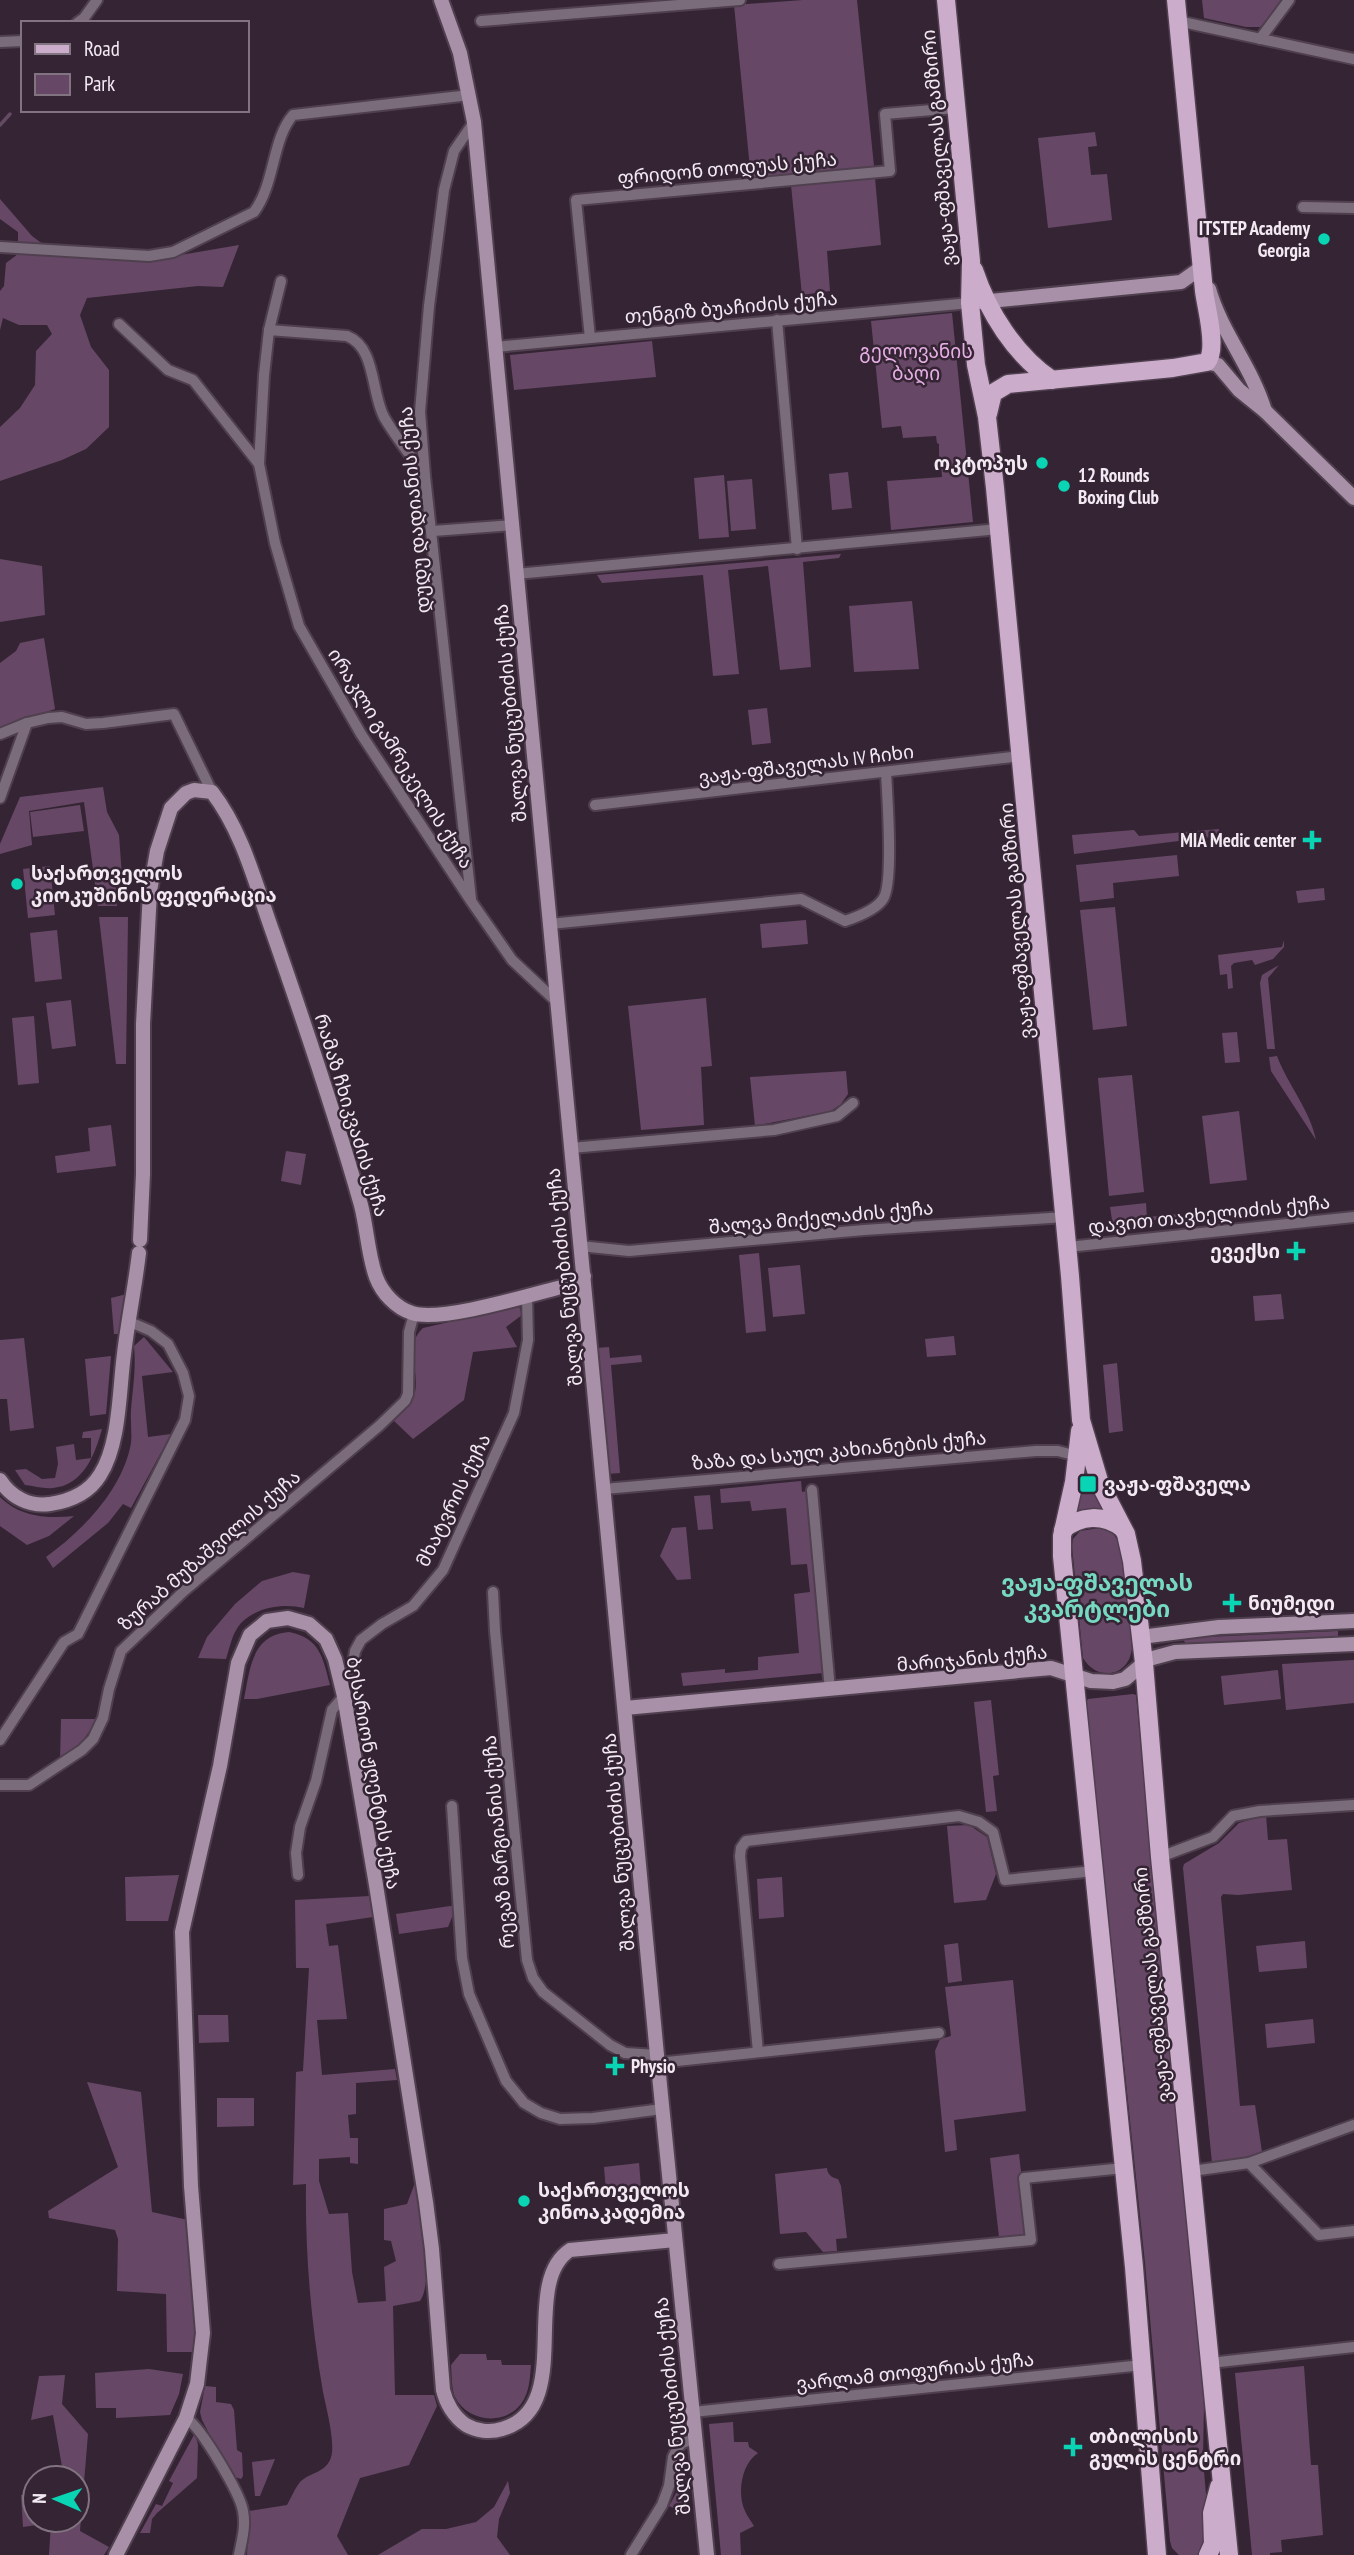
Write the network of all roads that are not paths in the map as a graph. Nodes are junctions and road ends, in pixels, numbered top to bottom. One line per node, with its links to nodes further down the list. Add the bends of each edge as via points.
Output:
1 (97, 0): 8 (street)
2 (441, 0): 14 (main road, შალვა ნუცუბიძის ქუჩა)
3 (740, 0): 7 (street)
4 (946, 0): 15 (main road, ვაჟა-ფშაველას გამზირი)
5 (1176, 0): 9 (main road)
6 (1289, 0): 10 (street)
7 (481, 20)
8 (80, 21)
9 (1178, 21): 10 (street); 20 (main road)
10 (1260, 38): 13 (street)
11 (21, 41): 12 (street)
12 (0, 42)
13 (1354, 59)
14 (470, 95): 16 (main road, შალვა ნუცუბიძის ქუჩა); 19 (street, via 293,115 254,212 173,252 149,256)
15 (956, 108): 22 (main road, ვაჟა-ფშაველას გამზირი); 26 (street, ფრიდონ თოდუას ქუჩა, via 885,114 890,171 576,200)
16 (474, 122): 27 (main road, შალვა ნუცუბიძის ქუჩა); 33 (street, დუდუ დადიანის ქუჩა, via 454,151 444,190 420,412)
17 (1303, 207): 18 (street)
18 (1354, 208)
19 (0, 247)
20 (1201, 264): 22 (main road, via 1181,282); 28 (main road, via 1211,350); 30 (main road, via 1210,296 1258,388)
21 (281, 281): 25 (street, ირაკლი გამრეკელის ქუჩა)
22 (978, 302): 23 (street, თენგიზ ბუაჩიძის ქუჩა); 29 (main road); 31 (main road, ვაჟა-ფშაველას გამზირი, via 976,365)
23 (777, 320): 26 (street, თენგიზ ბუაჩიძის ქუჩა); 38 (street)
24 (119, 324): 32 (street, ირაკლი გამრეკელის ქუჩა, via 168,370 193,380)
25 (270, 330): 32 (street, ირაკლი გამრეკელის ქუჩა); 33 (street, via 356,339 364,349 383,415)
26 (590, 338): 27 (street, თენგიზ ბუაჩიძის ქუჩა)
27 (495, 348): 35 (main road, შალვა ნუცუბიძის ქუჩა)
28 (1207, 362): 29 (main road); 30 (main road, via 1216,363)
29 (1052, 380): 31 (main road, via 1000,387 993,393)
30 (1265, 411): 34 (main road)
31 (987, 417): 36 (main road, ვაჟა-ფშაველას გამზირი)
32 (259, 464): 47 (street, ირაკლი გამრეკელის ქუჩა, via 299,626 361,734)
33 (425, 476): 37 (street, დუდუ დადიანის ქუჩა)
34 (1354, 497)
35 (512, 525): 37 (street); 39 (main road, შალვა ნუცუბიძის ქუჩა)
36 (999, 529): 38 (street); 42 (main road, ვაჟა-ფშაველას გამზირი)
37 (433, 531): 47 (street, დუდუ დადიანის ქუჩა)
38 (797, 549): 39 (street)
39 (516, 574): 48 (main road, შალვა ნუცუბიძის ქუჩა)
40 (27, 723): 41 (street); 44 (street, რამაზ ჩხიკვაძის ქუჩა, via 62,718 103,723 173,714); 45 (street)
41 (0, 733)
42 (1021, 756): 43 (street, ვაჟა-ფშაველას IV ჩიხი); 52 (main road, ვაჟა-ფშაველას გამზირი)
43 (886, 772): 46 (street, ვაჟა-ფშაველას IV ჩიხი); 48 (street, via 886,897 845,921 801,899)
44 (212, 792): 58 (main road, რამაზ ჩხიკვაძის ქუჩა, via 245,855 287,974 345,1147 376,1277 385,1294); 59 (main road, via 186,793 171,808 150,891 143,1024 143,1167)
45 (0, 798)
46 (595, 805)
47 (471, 901): 49 (street, ირაკლი გამრეკელის ქუჩა, via 512,960)
48 (550, 924): 49 (main road, შალვა ნუცუბიძის ქუჩა)
49 (557, 1002): 51 (main road, შალვა ნუცუბიძის ქუჩა)
50 (853, 1103): 51 (street, via 837,1116 774,1130)
51 (571, 1148): 54 (main road, შალვა ნუცუბიძის ქუჩა)
52 (1065, 1217): 54 (street, შალვა მიქელაძის ქუჩა, via 629,1251); 55 (main road, ვაჟა-ფშაველას გამზირი)
53 (1354, 1217): 55 (street, დავით თავხელიძის ქუჩა)
54 (580, 1246): 56 (main road, შალვა ნუცუბიძის ქუჩა)
55 (1068, 1247): 60 (main road, ვაჟა-ფშაველას გამზირი)
56 (584, 1276): 57 (main road); 63 (main road, შალვა ნუცუბიძის ქუჩა)
57 (527, 1296): 58 (main road, via 438,1316); 75 (street, მხატვრის ქუჩა, via 528,1340 514,1413 443,1570 413,1606 361,1640)
58 (414, 1314): 79 (street, ზურაბ მუზაშვილის ქუჩა, via 405,1401 121,1651 103,1718 82,1750 29,1785)
59 (130, 1322): 62 (main road, via 114,1432 99,1477 85,1492 40,1505 10,1493); 78 (street, ზურაბ მუზაშვილის ქუჩა, via 167,1344 189,1396 185,1420 78,1634 64,1642)
60 (1081, 1420): 61 (main road, ვაჟა-ფშაველას გამზირი); 66 (main road, ვაჟა-ფშაველას გამზირი, via 1100,1484)
61 (1077, 1456): 63 (street, ზაზა და საულ კახიანების ქუჩა, via 1036,1451); 65 (main road, ვაჟა-ფშაველას გამზირი)
62 (0, 1479)
63 (604, 1489): 77 (main road, შალვა ნუცუბიძის ქუჩა)
64 (812, 1490): 76 (street)
65 (1063, 1530): 66 (main road, via 1076,1521 1100,1518); 74 (main road, ვაჟა-ფშაველას გამზირი)
66 (1124, 1530): 70 (main road, ვაჟა-ფშაველას გამზირი)
67 (493, 1592): 87 (street, რევაზ მარგიანის ქუჩა, via 527,1960 533,1978 543,1992 610,2045)
68 (1354, 1621): 69 (main road)
69 (1173, 1632): 70 (main road); 72 (main road)
70 (1141, 1637): 73 (main road, ვაჟა-ფშაველას გამზირი)
71 (1354, 1644): 72 (main road, მარიჯანის ქუჩა)
72 (1175, 1652): 73 (main road, მარიჯანის ქუჩა)
73 (1144, 1663): 74 (main road, მარიჯანის ქუჩა, via 1119,1681 1098,1682); 82 (main road, ვაჟა-ფშაველას გამზირი)
74 (1073, 1674): 76 (main road, მარიჯანის ქუჩა, via 1051,1668); 83 (main road, ვაჟა-ფშაველას გამზირი)
75 (342, 1689): 84 (street, მხატვრის ქუჩა, via 300,1827); 94 (main road, ბესარიონ ჟღენტის ქუჩა, via 426,2202 444,2398 456,2416 469,2427 488,2431 508,2427 520,2420 537,2398 549,2288 566,2253); 100 (main road, ბესარიონ ჟღენტის ქუჩა, via 331,1646 309,1624 288,1618 267,1621 243,1645 182,1932 191,2186 203,2333 198,2376)
76 (830, 1690): 77 (main road, მარიჯანის ქუჩა)
77 (625, 1709): 87 (main road, შალვა ნუცუბიძის ქუჩა)
78 (0, 1740)
79 (0, 1785)
80 (1354, 1805): 82 (street, via 1233,1815 1213,1837)
81 (452, 1806): 88 (street, via 462,1958 470,1994 506,2081 524,2103 560,2119)
82 (1160, 1857): 92 (main road, ვაჟა-ფშაველას გამზირი)
83 (1094, 1871): 86 (street, via 1005,1880 993,1832 959,1816 746,1841 740,1856); 91 (main road, ვაჟა-ფშაველას გამზირი)
84 (298, 1875)
85 (939, 2033): 86 (street, რევაზ მარგიანის ქუჩა)
86 (758, 2052): 87 (street, რევაზ მარგიანის ქუჩა)
87 (657, 2059): 88 (main road, შალვა ნუცუბიძის ქუჩა)
88 (662, 2109): 94 (main road, შალვა ნუცუბიძის ქუჩა)
89 (1354, 2125): 90 (street)
90 (1250, 2163): 92 (street); 93 (street, via 1319,2235)
91 (1124, 2168): 95 (street, via 1024,2178 1031,2240); 98 (main road, ვაჟა-ფშაველას გამზირი)
92 (1192, 2171): 97 (main road, ვაჟა-ფშაველას გამზირი)
93 (1354, 2231)
94 (675, 2240): 99 (main road, შალვა ნუცუბიძის ქუჩა)
95 (779, 2264)
96 (1354, 2347): 97 (street)
97 (1210, 2363): 102 (main road, ვაჟა-ფშაველას გამზირი)
98 (1142, 2365): 99 (street, ვარლამ თოფურიას ქუჩა); 103 (main road, ვაჟა-ფშაველას გამზირი)
99 (692, 2412): 101 (main road, შალვა ნუცუბიძის ქუჩა)
100 (186, 2418): 104 (main road, ბესარიონ ჟღენტის ქუჩა); 105 (street, via 199,2428 241,2502 244,2525)
101 (695, 2439): 106 (street, via 677,2449 662,2505); 107 (main road, შალვა ნუცუბიძის ქუჩა)
102 (1222, 2476): 110 (main road); 111 (main road, ვაჟა-ფშაველას გამზირი)
103 (1153, 2518): 108 (main road, ვაჟა-ფშაველას გამზირი); 109 (main road)
104 (116, 2555)
105 (239, 2555)
106 (631, 2555)
107 (707, 2555)
108 (1157, 2555)
109 (1171, 2555)
110 (1208, 2555)
111 (1229, 2555)

